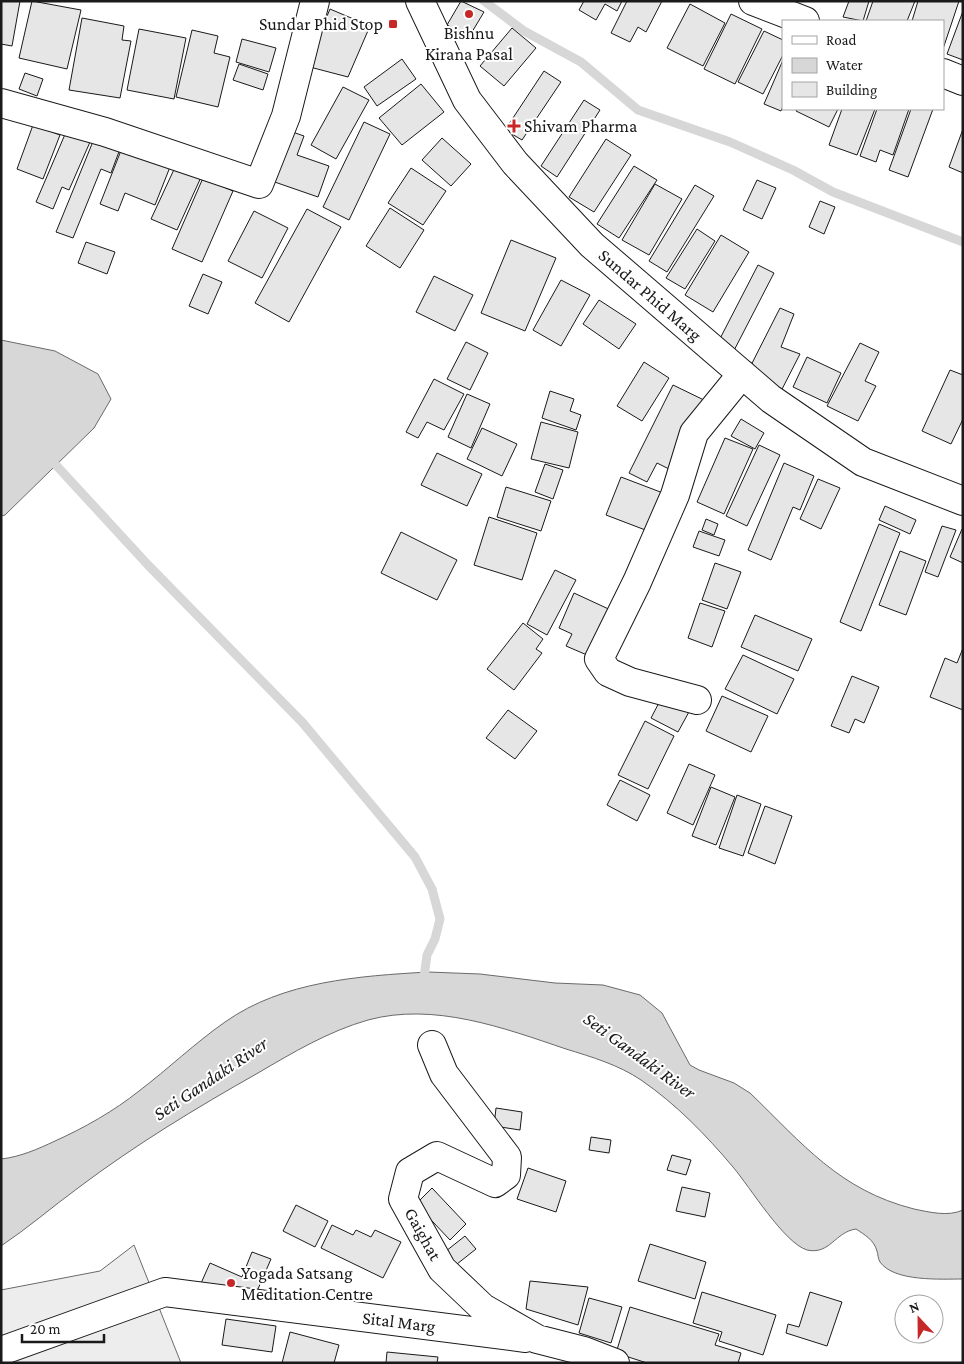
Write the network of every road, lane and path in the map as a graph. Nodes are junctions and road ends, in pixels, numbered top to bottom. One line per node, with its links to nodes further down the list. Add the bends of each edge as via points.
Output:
1 (315, 1): 7 (street, via 286,116 258,184 105,132)
2 (420, 1): 8 (street, Sundar Phid Marg, via 467,100 515,162 592,245)
3 (753, 1): 4 (street)
4 (803, 20)
5 (944, 74): 6 (street)
6 (963, 81)
7 (1, 103)
8 (742, 374): 9 (street, Sundar Phid Marg, via 770,398 863,462); 10 (street, via 694,433 675,495 599,659 608,672 630,682)
9 (963, 501)
10 (697, 700)
11 (432, 1045): 12 (street, Gaighat, via 444,1074 507,1157 506,1175 495,1183 436,1156 410,1172 403,1199 442,1269 483,1308)
12 (537, 1339): 13 (street, Sital Marg, via 164,1292); 14 (street, Gaighat)
13 (1, 1351)
14 (615, 1363)

